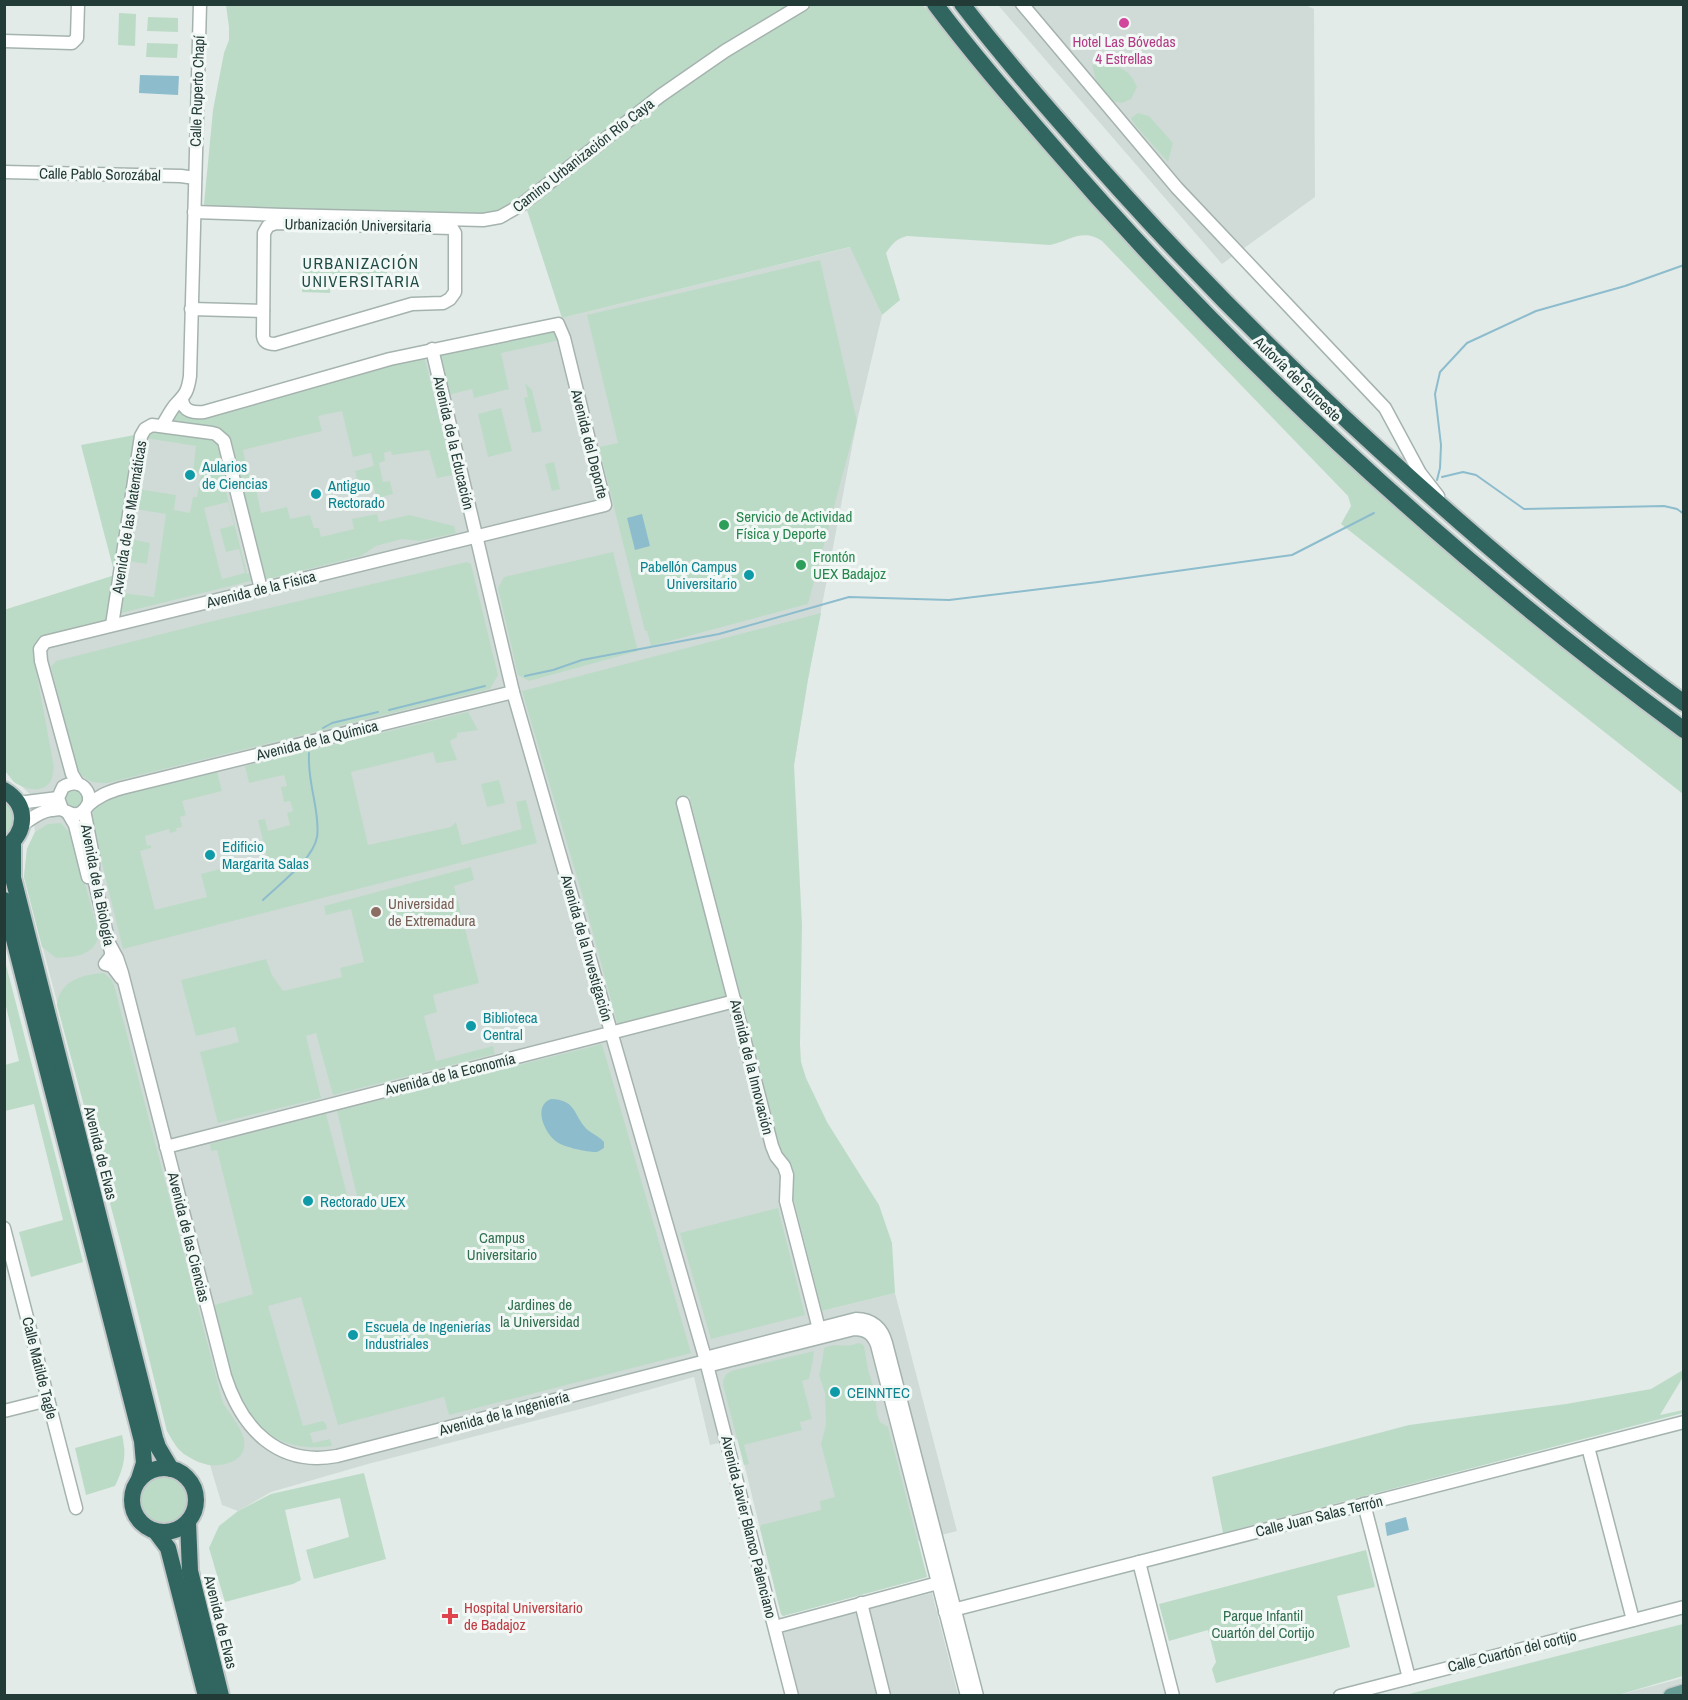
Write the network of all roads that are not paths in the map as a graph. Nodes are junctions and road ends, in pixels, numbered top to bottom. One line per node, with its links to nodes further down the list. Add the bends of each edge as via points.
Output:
1 (78, 4): 7 (street, via 74,42)
2 (200, 4): 9 (street, Calle Ruperto Chapí)
3 (802, 4): 10 (street, Camino Urbanización Río Caya, via 660,96 521,205 500,217 483,220)
4 (935, 4): 22 (highway, Autovía del Suroeste, via 1099,200 1286,393 1501,587)
5 (962, 4): 16 (highway, Autovía del Suroeste, via 1035,94 1178,254 1306,383)
6 (1022, 4): 16 (street, via 1196,209 1385,408 1420,473)
7 (4, 41)
8 (4, 172): 9 (street, Calle Pablo Sorozábal)
9 (195, 178): 10 (street)
10 (194, 212): 11 (street)
11 (191, 309): 12 (street); 14 (street, via 190,376)
12 (263, 310): 12 (street, Urbanización Universitaria, via 263,338 271,344 407,305 446,302 455,289 455,231 270,225 264,233)
13 (432, 349): 14 (street, via 204,412 189,411); 17 (street, Avenida de la Educación); 17 (street, Avenida del Deporte, via 558,324 605,506)
14 (182, 399): 15 (street)
15 (162, 426): 18 (street, Avenida de las Matemáticas, via 212,433 224,441); 19 (street, Avenida de las Matemáticas, via 148,426 141,436)
16 (1460, 522): 21 (highway, Autovía del Suroeste, via 1577,621)
17 (476, 537): 18 (street, Avenida de la Física); 20 (street, Avenida de la Investigación)
18 (261, 589): 19 (street, Avenida de la Física)
19 (112, 625): 23 (street, Avenida de la Física, via 41,646 40,656 72,774)
20 (513, 692): 24 (street, Avenida de la Química); 37 (street, Avenida de la Investigación)
21 (1683, 703)
22 (1683, 730)
23 (82, 786): 24 (street, Avenida de la Química); 28 (street, via 66,785 60,791); 29 (street, via 89,797)
24 (122, 788): 29 (street, Avenida de la Química, via 95,798)
25 (4, 790): 26 (highway)
26 (18, 802): 28 (street); 30 (highway)
27 (684, 803): 36 (street, Avenida de la Innovación)
28 (63, 807): 29 (street, via 75,814); 30 (street, via 39,813); 34 (street, Avenida de la Biología, via 75,825)
29 (86, 808): 33 (street, Avenida de la Biología, via 93,874)
30 (22, 825): 31 (highway)
31 (9, 845): 49 (highway, Avenida de Elvas, via 13,878 45,1010 155,1438)
32 (4, 900): 50 (highway, Avenida de Elvas, via 142,1441 144,1463)
33 (110, 945): 34 (street, Avenida de la Biología); 35 (street, Avenida de las Ciencias)
34 (109, 963): 35 (street, Avenida de las Ciencias)
35 (125, 984): 38 (street, Avenida de las Ciencias)
36 (735, 1001): 37 (street, Avenida de la Economía); 42 (street, Avenida de la Innovación, via 772,1146 786,1170 786,1201)
37 (611, 1033): 38 (street, Avenida de la Economía); 43 (street, Avenida de la Investigación)
38 (166, 1147): 48 (street, Avenida de las Ciencias, via 232,1394 258,1434)
39 (5, 1233): 40 (street, Calle Matilde Tagle)
40 (18, 1279): 41 (street); 44 (street, Calle Matilde Tagle)
41 (4, 1282)
42 (819, 1329): 43 (street); 59 (street, via 860,1319 873,1323 885,1338)
43 (706, 1361): 48 (street, Avenida de la Ingeniería, via 337,1456); 56 (street, via 854,1329 871,1334); 61 (street, Avenida Javier Blanco Palenciano)
44 (48, 1400): 45 (street); 52 (street, Calle Matilde Tagle)
45 (4, 1411)
46 (1683, 1422): 47 (street, Calle Juan Salas Terrón)
47 (1588, 1447): 51 (street, Calle Juan Salas Terrón); 60 (street)
48 (302, 1458)
49 (171, 1469): 50 (highway, via 154,1470); 53 (highway, via 184,1476 194,1490 195,1508)
50 (139, 1479): 54 (highway, via 132,1495 132,1509 144,1526)
51 (1364, 1504): 55 (street, Calle Juan Salas Terrón); 62 (street)
52 (76, 1508)
53 (188, 1522): 54 (highway, via 174,1531); 65 (highway, Avenida de Elvas, via 190,1572)
54 (156, 1532): 64 (highway, via 168,1548)
55 (1139, 1562): 59 (street, Calle Juan Salas Terrón); 70 (street)
56 (938, 1583): 57 (street); 59 (street)
57 (861, 1604): 61 (street); 67 (street)
58 (1683, 1607): 60 (street, Calle Cuartón del cortijo)
59 (950, 1611): 68 (street); 69 (street)
60 (1633, 1620): 62 (street, Calle Cuartón del cortijo)
61 (775, 1627): 66 (street, Avenida Javier Blanco Palenciano)
62 (1408, 1678): 71 (street, Calle Cuartón del cortijo)
63 (1683, 1692): 72 (main road)
64 (206, 1695)
65 (221, 1695)
66 (792, 1695)
67 (884, 1695)
68 (967, 1695)
69 (977, 1695)
70 (1173, 1695)
71 (1340, 1695)
72 (1671, 1695)

